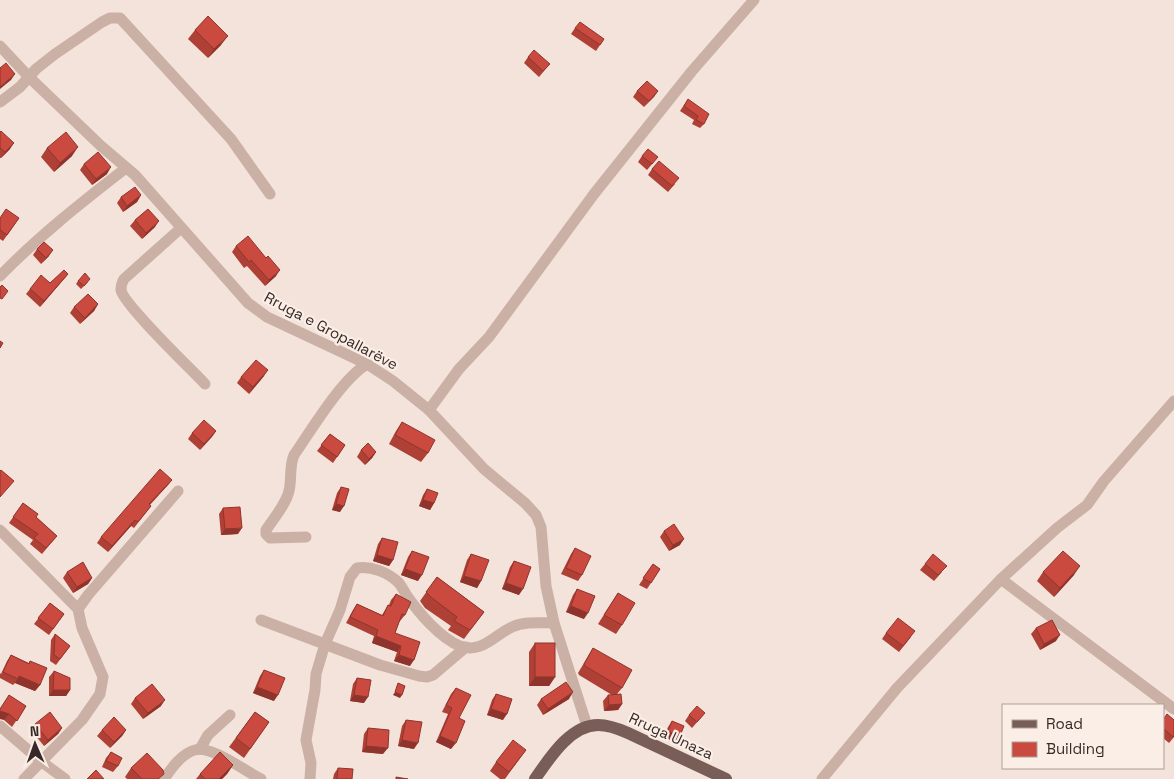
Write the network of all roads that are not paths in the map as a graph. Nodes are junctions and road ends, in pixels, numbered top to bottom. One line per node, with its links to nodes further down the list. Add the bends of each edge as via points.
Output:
1 (754, 0): 12 (street, via 606,178 489,337 459,369)
2 (0, 46): 3 (street, Rruga e Gropallarëve)
3 (28, 77): 4 (street); 5 (street, Rruga e Gropallarëve); 6 (street, via 54,54 102,22 120,18 231,139)
4 (0, 102)
5 (126, 168): 7 (street, Rruga e Gropallarëve); 8 (street, via 29,246)
6 (270, 194)
7 (181, 228): 9 (street, Rruga e Gropallarëve, via 248,304 267,317); 10 (street, via 124,279 121,291 148,325)
8 (0, 276)
9 (367, 364): 12 (street, Rruga e Gropallarëve); 15 (street, via 352,376 294,454 288,496 266,530 270,538)
10 (205, 384)
11 (1174, 401): 16 (street, via 1087,505)
12 (429, 410): 19 (street, Rruga e Gropallarëve, via 484,469 536,515 541,527 546,586)
13 (178, 491): 17 (street)
14 (0, 530): 17 (street)
15 (306, 537)
16 (1001, 579): 22 (street); 35 (street, via 897,688)
17 (78, 609): 27 (street, via 82,628 101,669 102,686 82,720)
18 (261, 620): 20 (street)
19 (554, 623): 21 (street, via 518,625 486,645); 25 (street, Rruga e Gropallarëve)
20 (325, 644): 21 (street, via 380,665 426,677); 21 (street, via 352,572 365,567 393,578 435,628); 32 (street, via 316,674 306,740 311,763)
21 (466, 648)
22 (1174, 709)
23 (230, 715): 26 (street, via 208,735)
24 (0, 726): 27 (street)
25 (587, 726): 33 (main road, via 566,740); 34 (main road, Rruga Unaza, via 615,728)
26 (200, 749): 30 (street, via 179,761); 31 (street, via 216,754)
27 (42, 762): 28 (street); 29 (street)
28 (24, 779)
29 (64, 779)
30 (164, 779)
31 (261, 779)
32 (310, 779)
33 (535, 779)
34 (726, 779)
35 (822, 779)

